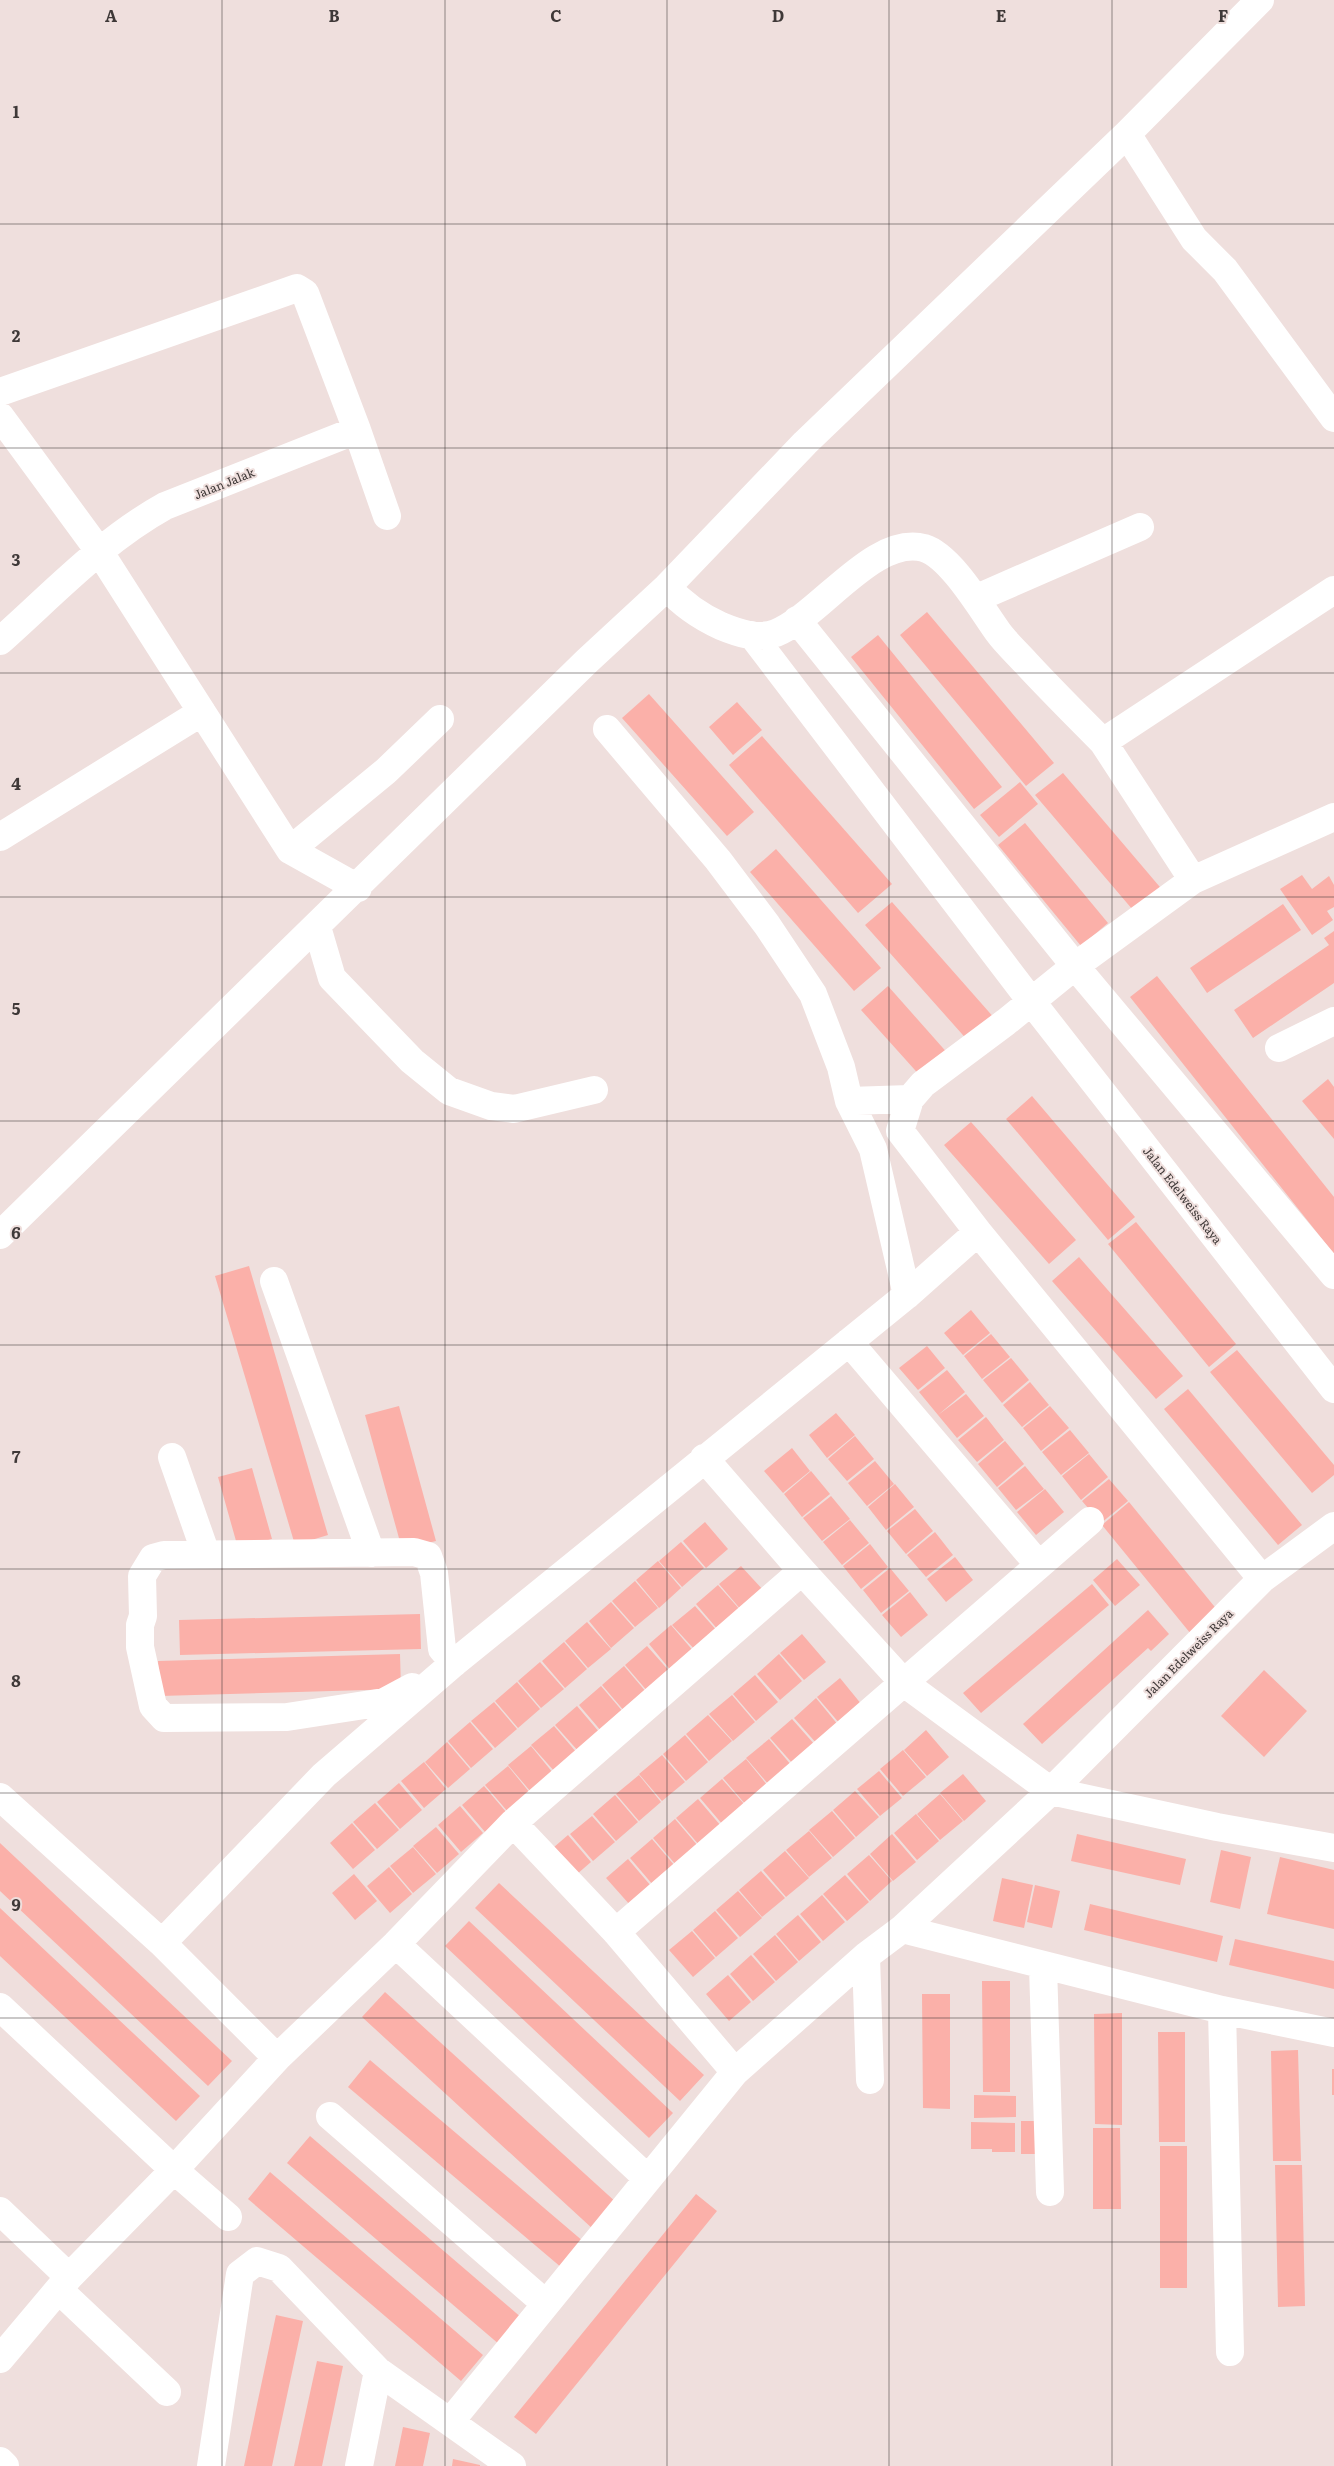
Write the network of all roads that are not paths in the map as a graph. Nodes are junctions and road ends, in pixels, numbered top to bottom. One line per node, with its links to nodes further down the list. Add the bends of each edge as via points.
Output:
1 (1260, 0): 2 (street)
2 (1127, 134): 5 (street, via 1194,239 1225,270); 10 (street, via 806,444)
3 (0, 392): 6 (street, via 296,288 305,293)
4 (0, 416): 9 (street)
5 (1334, 418)
6 (358, 430): 7 (street); 9 (street, Jalan Jalak, via 165,506)
7 (387, 516)
8 (1140, 526): 12 (street)
9 (99, 551): 15 (street, Jalan Jalak); 16 (street)
10 (667, 587): 14 (street, via 695,613 739,634); 24 (street, via 586,661)
11 (1334, 590): 19 (street)
12 (977, 598): 13 (street, via 932,551 908,547 895,549 869,563); 19 (street, via 998,632)
13 (797, 620): 14 (street, via 776,633); 26 (street)
14 (752, 635): 27 (street, Jalan Edelweiss Raya)
15 (0, 641)
16 (202, 712): 21 (street); 22 (street)
17 (440, 719): 22 (street, via 386,771)
18 (607, 728): 32 (street, via 718,860 808,986 841,1067)
19 (1103, 742): 23 (street)
20 (1334, 817): 23 (street)
21 (0, 837)
22 (290, 850): 24 (street)
23 (1193, 880): 26 (street)
24 (358, 888): 25 (street)
25 (316, 927): 30 (street, via 332,978 412,1061 449,1091 491,1106 514,1109); 34 (street)
26 (1075, 966): 27 (street); 35 (street)
27 (1031, 1001): 31 (street, via 923,1084); 39 (street, Jalan Edelweiss Raya)
28 (1334, 1021): 29 (street)
29 (1279, 1048)
30 (594, 1090)
31 (910, 1099): 32 (street); 33 (street, via 900,1131)
32 (849, 1101): 37 (street, via 873,1149)
33 (978, 1232): 37 (street); 48 (street)
34 (0, 1235)
35 (1334, 1275)
36 (274, 1281): 44 (street)
37 (907, 1295): 38 (street)
38 (849, 1342): 41 (street); 46 (street)
39 (1334, 1389)
40 (172, 1458): 45 (street)
41 (704, 1458): 47 (street); 49 (street)
42 (1090, 1521): 46 (street)
43 (1334, 1526): 48 (street, Jalan Edelweiss Raya)
44 (371, 1552): 45 (street); 49 (street, via 414,1552 428,1556 434,1573)
45 (206, 1554): 49 (street, via 153,1558 142,1576 140,1647 153,1706 164,1718 287,1717 384,1702 416,1685)
46 (1040, 1565): 50 (street)
47 (802, 1571): 50 (street); 53 (street)
48 (1262, 1579): 51 (street, Jalan Edelweiss Raya)
49 (448, 1656): 57 (street, via 324,1775)
50 (904, 1683): 51 (street); 56 (street)
51 (1051, 1791): 54 (street, via 1217,1827); 55 (street, Jalan Edelweiss Raya)
52 (0, 1797): 57 (street)
53 (513, 1823): 56 (street); 58 (street)
54 (1334, 1848)
55 (902, 1929): 59 (street, Jalan Edelweiss Raya); 60 (street)
56 (616, 1932): 65 (street)
57 (162, 1943): 64 (street)
58 (396, 1944): 64 (street); 69 (street)
59 (866, 1956): 65 (street, Jalan Edelweiss Raya); 66 (street)
60 (1043, 1966): 62 (street); 70 (street)
61 (0, 2008): 68 (street)
62 (1222, 2010): 63 (street); 75 (street)
63 (1334, 2034)
64 (277, 2058): 68 (street)
65 (735, 2072): 69 (street, Jalan Edelweiss Raya)
66 (870, 2080)
67 (330, 2116): 74 (street)
68 (174, 2170): 72 (street); 73 (street)
69 (648, 2179): 74 (street, Jalan Edelweiss Raya)
70 (1050, 2192)
71 (0, 2210): 73 (street)
72 (228, 2217)
73 (64, 2283): 76 (street); 78 (street)
74 (546, 2304): 79 (street, Jalan Edelweiss Raya)
75 (1230, 2352)
76 (0, 2358)
77 (378, 2372): 79 (street); 82 (street, via 279,2268 257,2261 240,2274); 83 (street)
78 (167, 2392)
79 (450, 2422): 84 (street)
80 (0, 2462): 81 (street)
81 (5, 2466)
82 (211, 2466)
83 (359, 2466)
84 (512, 2466)

